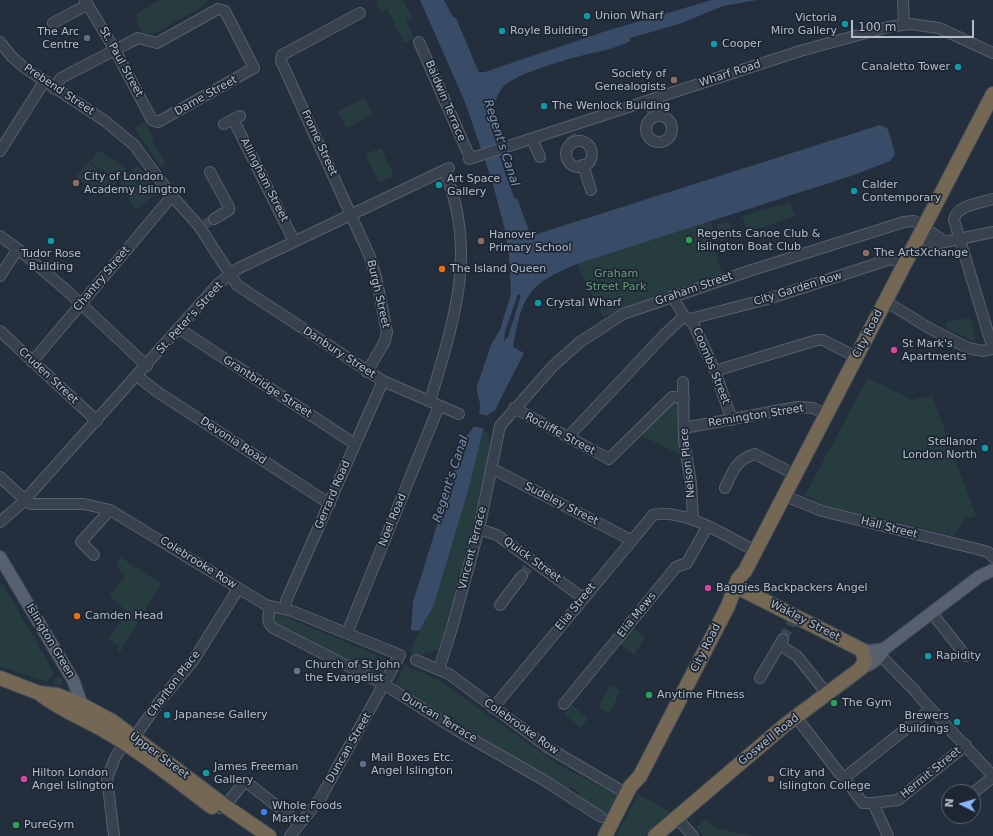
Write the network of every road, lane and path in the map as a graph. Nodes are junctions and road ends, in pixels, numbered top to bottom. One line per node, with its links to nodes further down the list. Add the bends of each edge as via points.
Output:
1 (903, 0): 5 (street)
2 (86, 2): 4 (street); 8 (street, St. Paul Street)
3 (360, 13): 25 (street, Frome Street, via 282,55 281,61)
4 (54, 23)
5 (904, 25): 9 (street, Wharf Road, via 939,28); 15 (street, Wharf Road, via 800,51 651,110)
6 (0, 42): 10 (street, Prebend Street, via 12,57)
7 (419, 42): 19 (street, Baldwin Terrace, via 467,151)
8 (115, 50): 11 (street, via 61,78); 14 (street, St. Paul Street, via 152,120); 14 (street, Dame Street, via 138,38 157,43 218,9 226,11 254,68)
9 (993, 53)
10 (44, 82): 11 (street, Prebend Street); 17 (street)
11 (54, 89): 23 (street, Prebend Street, via 122,134 141,153)
12 (993, 94): 27 (highway, City Road)
13 (232, 120): 31 (street, Allingham Street)
14 (158, 122)
15 (571, 135): 16 (street, Wharf Road); 20 (street, via 566,153 568,162 578,167); 20 (street, via 588,144 592,155 588,163)
16 (532, 139): 18 (street); 19 (street, Wharf Road)
17 (0, 151)
18 (540, 157)
19 (473, 158)
20 (583, 165): 22 (street)
21 (210, 172): 26 (street, via 229,207 226,213)
22 (591, 190)
23 (172, 196): 34 (street, Danbury Street, via 202,225); 38 (street, Chantry Street)
24 (993, 199): 30 (street, via 956,213 954,220)
25 (352, 214): 31 (street, St. Peter's Street); 47 (street, Burgh Street, via 376,277 387,332 385,341); 52 (street, St. Peter's Street, via 446,169 457,206 460,282 452,329)
26 (214, 219)
27 (921, 232): 30 (street, Graham Street, via 930,243 935,244); 33 (highway, City Road); 36 (street, Graham Street, via 914,221 904,222)
28 (993, 232): 30 (street, Graham Street)
29 (0, 236): 32 (street)
30 (959, 239): 42 (street)
31 (294, 241): 34 (street, St. Peter's Street)
32 (18, 249): 35 (street); 38 (street)
33 (904, 264): 37 (highway, City Road); 39 (street, City Garden Row, via 891,259 771,298)
34 (230, 274): 40 (street, St. Peter's Street); 47 (street, Danbury Street, via 237,285)
35 (0, 276)
36 (672, 296): 39 (street, Coombs Street); 54 (street, Graham Street, via 623,314 580,342 553,366)
37 (885, 301): 42 (street, via 929,328 973,350); 43 (highway, City Road)
38 (81, 304): 44 (street, Chantry Street); 45 (street)
39 (687, 317): 46 (street, Coombs Street, via 694,323); 61 (street, City Garden Row, via 663,336)
40 (180, 328): 45 (street, St. Peter's Street); 62 (street, Grantbridge Street)
41 (0, 332): 44 (street, Cruden Street)
42 (993, 349)
43 (856, 357): 46 (street, via 823,340 816,340); 56 (highway, City Road)
44 (32, 362): 58 (street, Cruden Street)
45 (147, 366): 48 (street, St. Peter's Street)
46 (714, 371): 57 (street, Coombs Street)
47 (368, 372): 49 (street, Danbury Street)
48 (138, 376): 58 (street, St. Peter's Street); 69 (street, Devonia Road, via 159,393)
49 (383, 381): 52 (street, Danbury Street); 62 (street, Gerrard Road)
50 (683, 382): 51 (street, Nelson Place)
51 (684, 398): 60 (street, Nelson Place); 61 (street, Rocliffe Street, via 672,397 609,459)
52 (430, 401): 53 (street, Danbury Street)
53 (439, 406): 55 (street, Danbury Street); 89 (street, Noel Road)
54 (514, 408): 59 (street, Graham Street); 61 (street, Rocliffe Street)
55 (460, 414)
56 (827, 416): 57 (street, Remington Street, via 813,408 797,408); 64 (highway, City Road)
57 (732, 420): 60 (street, Remington Street)
58 (97, 421): 68 (street, St. Peter's Street)
59 (500, 426): 63 (street, Vincent Terrace)
60 (684, 428): 71 (street, Nelson Place)
61 (568, 437)
62 (355, 444): 69 (street, Gerrard Road)
63 (491, 468): 74 (street, Vincent Terrace); 75 (street, Sudeley Street)
64 (796, 475): 66 (street, via 755,454 737,464); 67 (highway, City Road)
65 (0, 477): 68 (street, Colebrooke Row)
66 (725, 488)
67 (785, 496): 76 (highway, City Road); 79 (street, Hall Street, via 822,511 977,549 988,552)
68 (25, 500): 70 (street, Colebrooke Row, via 34,505 84,504); 72 (street, St. Peter's Street)
69 (330, 504): 87 (street, Gerrard Road, via 286,601)
70 (110, 510): 77 (street, via 81,542); 82 (street, Colebrooke Row)
71 (693, 520): 73 (street); 75 (street, Elia Street, via 664,513 653,515)
72 (0, 522)
73 (707, 527): 76 (street); 102 (street, Elia Mews, via 687,563 676,567)
74 (479, 529): 80 (street, Quick Street, via 497,535); 96 (street, Vincent Terrace)
75 (631, 540): 84 (street, Elia Street)
76 (749, 549): 83 (highway, City Road, via 744,573 738,579)
77 (94, 555)
78 (0, 557): 103 (main road, Islington Green, via 73,680)
79 (993, 557)
80 (528, 568): 84 (street, Quick Street); 85 (street)
81 (993, 570): 88 (main road, Goswell Road, via 980,576)
82 (238, 589): 86 (street, Colebrooke Row); 108 (street, Charlton Place, via 193,661)
83 (733, 597): 90 (highway, Wakley Street, via 793,619); 110 (highway, City Road)
84 (583, 598): 104 (street, Elia Street)
85 (500, 605)
86 (270, 606): 87 (street, Colebrooke Row); 99 (street, Duncan Terrace, via 267,618 268,624 273,628)
87 (285, 609): 89 (street, Colebrooke Row)
88 (931, 612): 91 (main road, Goswell Road); 93 (street)
89 (347, 633): 92 (street, Colebrooke Row)
90 (862, 650): 91 (main road); 95 (highway, via 866,658)
91 (883, 652): 95 (main road, Goswell Road, via 871,664); 105 (street)
92 (400, 655): 99 (street, Duncan Street)
93 (966, 656)
94 (416, 660): 96 (street, Colebrooke Row)
95 (860, 668): 101 (highway, Goswell Road)
96 (438, 669): 104 (street, Colebrooke Row, via 449,674)
97 (0, 678): 100 (highway, Upper Street)
98 (760, 678): 101 (street, via 782,642 797,656)
99 (385, 685): 117 (street, Duncan Terrace); 119 (street, Duncan Street, via 318,802)
100 (39, 693): 103 (highway, Upper Street, via 57,695); 107 (highway, Upper Street, via 52,704)
101 (827, 694): 106 (highway, Goswell Road)
102 (564, 704)
103 (82, 705): 107 (main road, Islington Green); 108 (highway, Upper Street, via 112,721)
104 (493, 708): 114 (street, Colebrooke Row, via 547,747)
105 (931, 709): 109 (street); 111 (street)
106 (796, 717): 111 (street); 118 (highway, Goswell Road)
107 (96, 726): 108 (highway, Upper Street)
108 (130, 740): 116 (highway, Upper Street); 120 (street, Charlton Place, via 115,758 107,778)
109 (966, 745): 112 (street); 115 (street, Hermit Street, via 898,800)
110 (640, 776): 114 (highway, City Road); 125 (highway, City Road, via 637,794)
111 (842, 776): 115 (street, via 863,803)
112 (993, 777): 113 (street)
113 (981, 787)
114 (627, 794): 124 (highway, City Road)
115 (873, 803): 128 (street)
116 (220, 808): 119 (street, via 245,781); 121 (highway, Upper Street); 122 (highway, Upper Street)
117 (601, 817)
118 (676, 817): 126 (highway, Goswell Road); 127 (street)
119 (299, 823): 123 (street, Duncan Street)
120 (113, 834)
121 (252, 836)
122 (269, 836)
123 (290, 836)
124 (605, 836)
125 (616, 836)
126 (655, 836)
127 (694, 836)
128 (888, 836)

